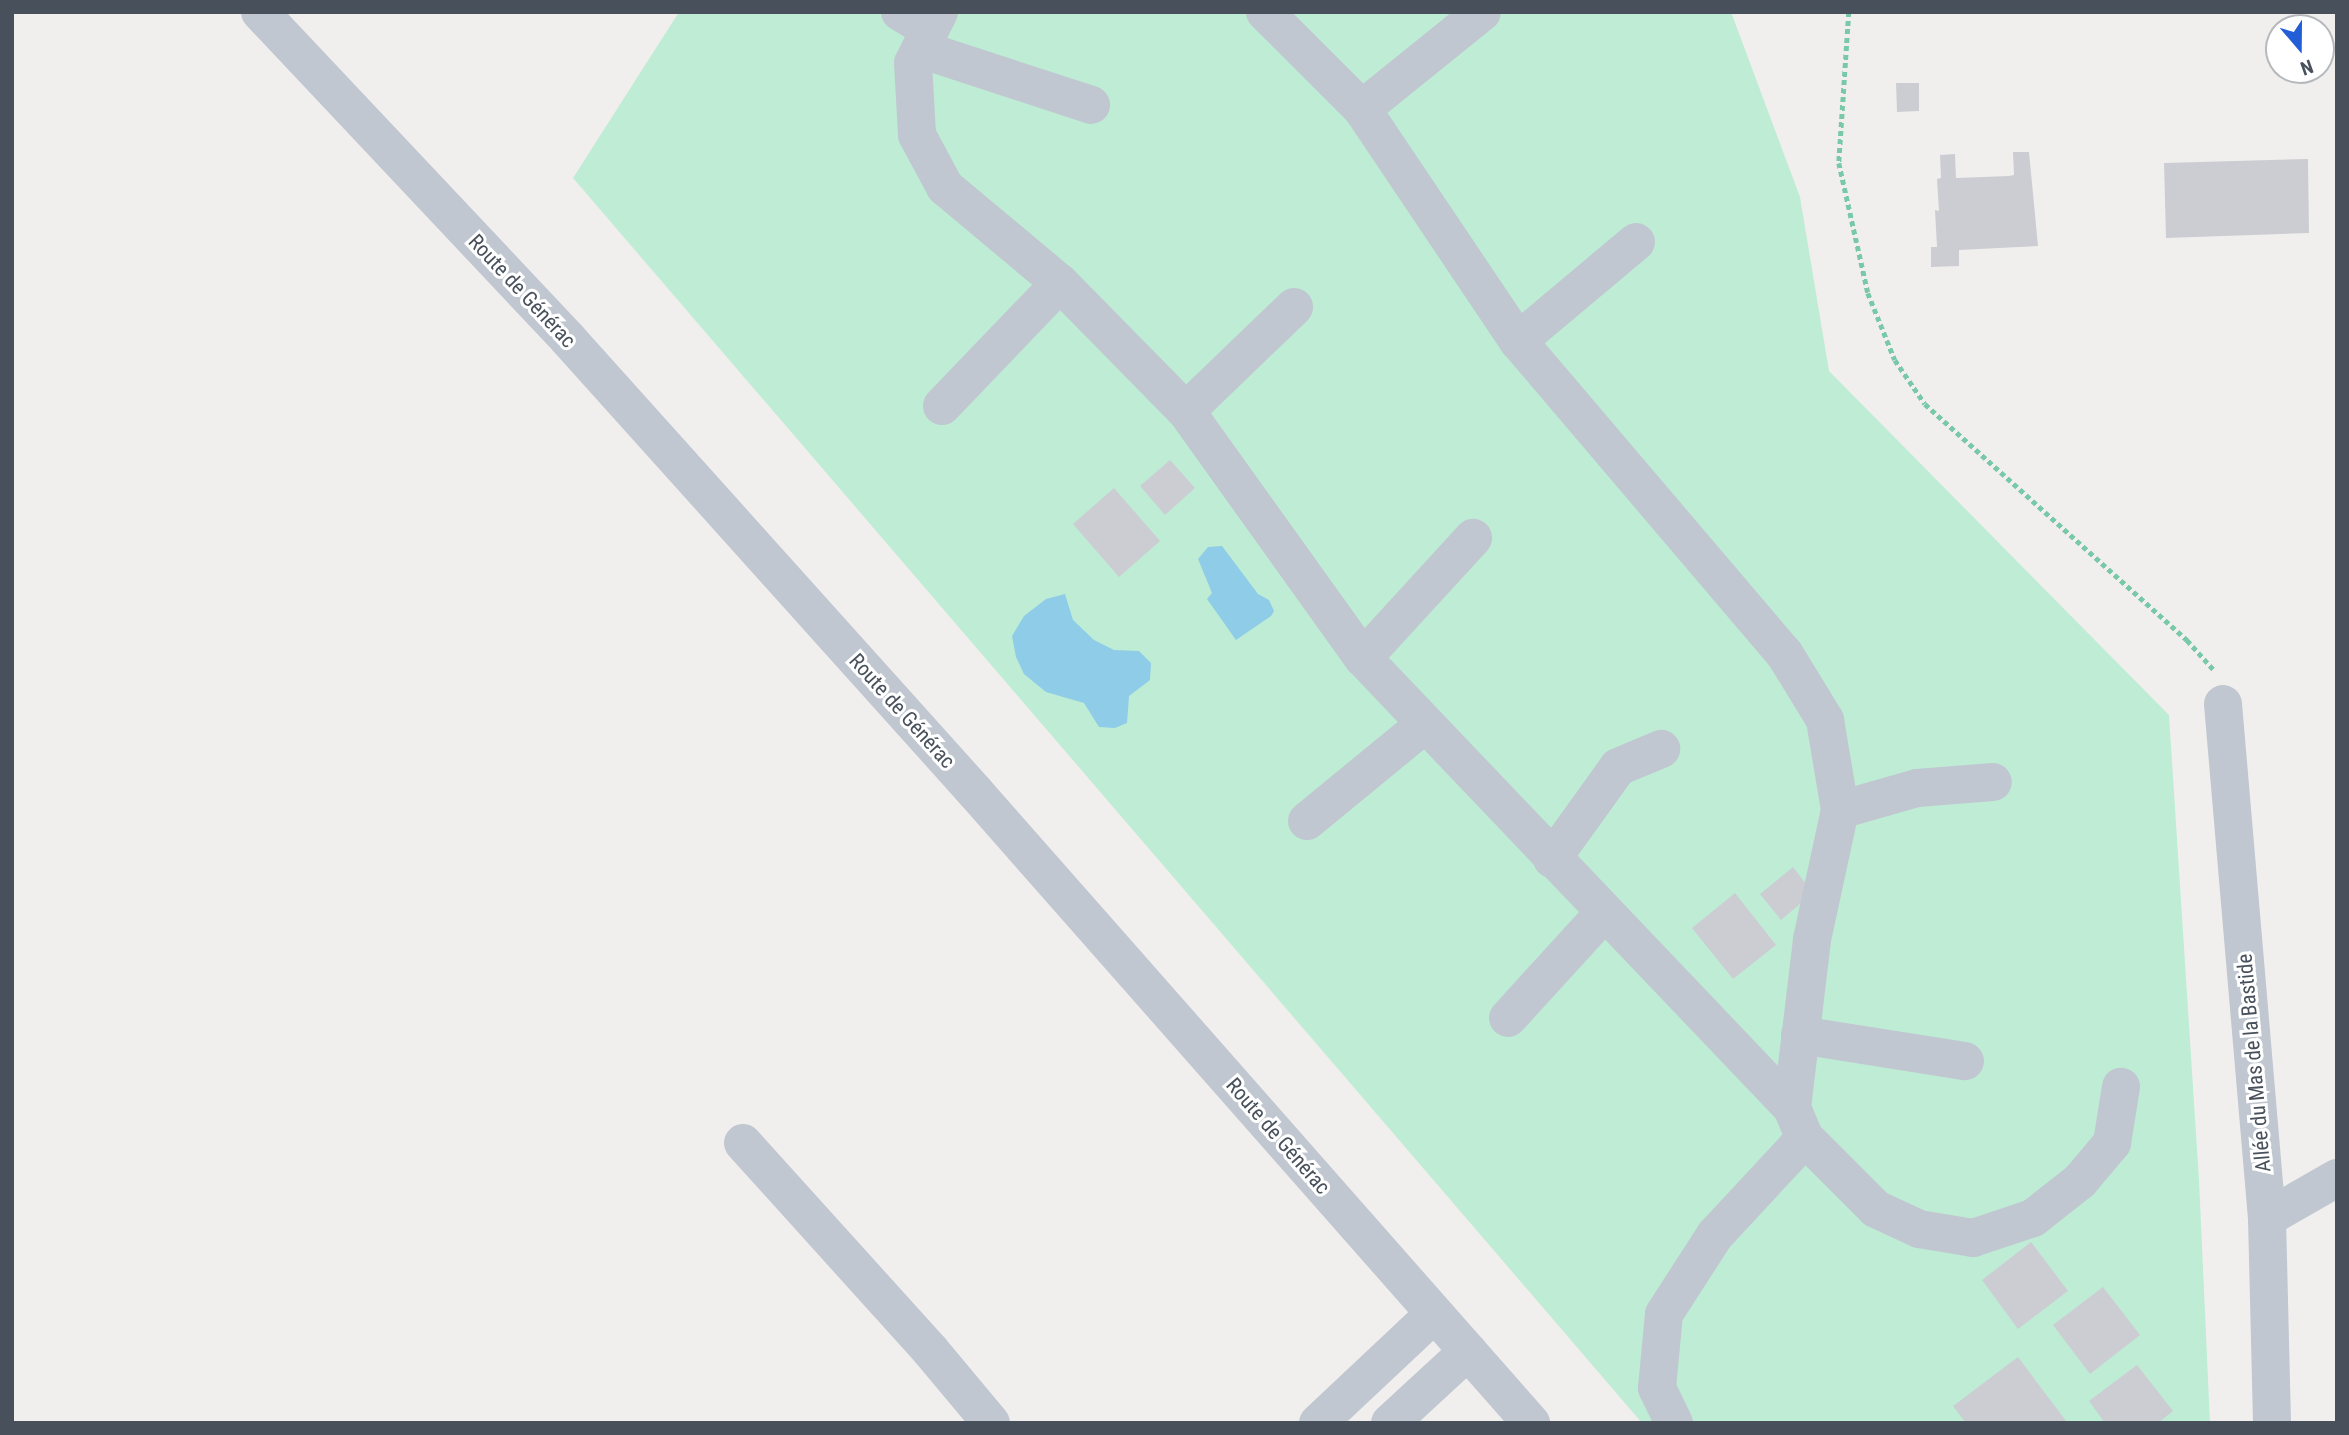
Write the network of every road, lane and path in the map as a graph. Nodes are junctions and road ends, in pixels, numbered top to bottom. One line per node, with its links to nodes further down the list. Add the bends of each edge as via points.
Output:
1 (260, 12): 32 (street, Route de Générac, via 596,370)
2 (1265, 12): 7 (street)
3 (1482, 12): 7 (street)
4 (1849, 12): 16 (path, via 1839,163 1868,293 1895,360 1925,404 2187,639 2213,669)
5 (922, 26): 6 (street); 9 (street, via 913,63 917,135 945,187)
6 (1091, 105)
7 (1362, 109): 11 (street)
8 (1636, 242): 11 (street)
9 (1060, 283): 12 (street); 13 (street)
10 (1293, 307): 13 (street)
11 (1518, 341): 20 (street, via 1784,653 1825,720)
12 (942, 406)
13 (1186, 411): 15 (street)
14 (1473, 538): 15 (street)
15 (1363, 658): 17 (street)
16 (2223, 704): 31 (street, Allée du Mas de la Bastide)
17 (1425, 724): 21 (street); 22 (street)
18 (1661, 749): 22 (street, via 1618,767)
19 (1993, 782): 20 (street, via 1917,788)
20 (1840, 810): 25 (street, via 1812,940)
21 (1307, 821)
22 (1552, 859): 23 (street)
23 (1604, 913): 24 (street); 28 (street)
24 (1508, 1017)
25 (1800, 1035): 26 (street); 28 (street)
26 (1965, 1061)
27 (2121, 1087): 28 (street, via 2112,1143 2080,1181 2033,1218 1973,1238 1919,1229 1876,1209)
28 (1798, 1123): 38 (street, via 1715,1235 1664,1314 1657,1388)
29 (743, 1143): 34 (street)
30 (2337, 1178): 31 (street)
31 (2267, 1218): 39 (street, Allée du Mas de la Bastide)
32 (1434, 1314): 33 (street, Route de Générac); 35 (street)
33 (1468, 1351): 36 (street); 37 (street, Route de Générac)
34 (991, 1423)
35 (1318, 1423)
36 (1390, 1423)
37 (1531, 1423)
38 (1674, 1423)
39 (2272, 1423)

